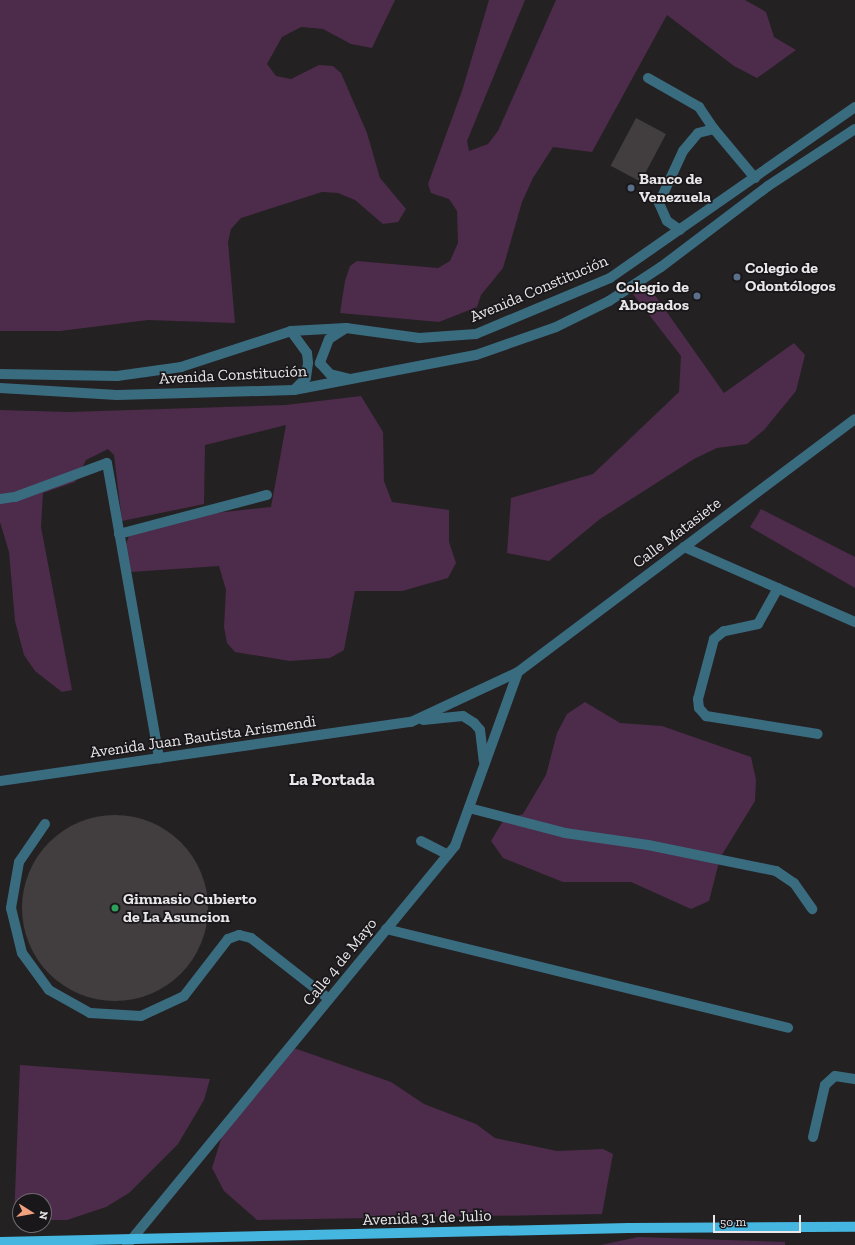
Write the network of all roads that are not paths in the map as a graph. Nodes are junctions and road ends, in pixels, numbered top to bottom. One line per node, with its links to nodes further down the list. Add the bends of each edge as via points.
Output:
1 (648, 78): 4 (street, via 699,107)
2 (853, 110): 5 (street, Avenida Constitución)
3 (853, 128): 10 (street, Avenida Constitución, via 609,300 556,326 476,355)
4 (714, 129): 5 (street); 6 (street, via 698,133 683,152 659,203 667,221)
5 (756, 178): 6 (street, Avenida Constitución)
6 (680, 230): 7 (street, Avenida Constitución, via 610,278 476,334 419,338)
7 (346, 328): 8 (street, Avenida Constitución); 10 (street, via 329,339 320,363 330,374)
8 (292, 331): 9 (street, Avenida Constitución, via 181,367 116,376); 12 (street, via 307,353 308,364 306,378)
9 (0, 374)
10 (353, 380): 12 (street, Avenida Constitución)
11 (0, 388): 12 (street, Avenida Constitución, via 117,395)
12 (294, 390)
13 (855, 419): 17 (street, Calle Matasiete)
14 (267, 495): 16 (street)
15 (0, 499): 16 (street, via 15,497 107,463)
16 (119, 534): 23 (street)
17 (684, 547): 18 (street); 20 (street, Calle Matasiete)
18 (778, 588): 19 (street); 22 (street, via 758,624 724,631 714,639 698,699 699,708 706,716)
19 (855, 622)
20 (518, 672): 21 (street, Avenida Juan Bautista Arismendi); 24 (street, Calle 4 de Mayo)
21 (411, 722): 23 (street, Avenida Juan Bautista Arismendi); 24 (street, Avenida Juan Bautista Arismendi, via 463,716 480,730)
22 (818, 734)
23 (159, 758): 25 (street, Avenida Juan Bautista Arismendi)
24 (484, 766): 26 (street, Calle 4 de Mayo)
25 (0, 781)
26 (469, 808): 29 (street, Calle 4 de Mayo, via 455,846); 30 (street, via 565,833 648,845 776,871 794,883)
27 (45, 824): 32 (street, via 19,862 11,908 22,954 49,990 90,1014 141,1016 184,996 228,939 239,935 251,938)
28 (420, 841): 29 (street)
29 (448, 854): 31 (street, Calle 4 de Mayo)
30 (812, 908)
31 (386, 929): 32 (street, Calle 4 de Mayo); 33 (street)
32 (329, 999): 38 (street, Calle 4 de Mayo)
33 (788, 1028)
34 (855, 1079): 35 (street, via 835,1076 825,1085)
35 (813, 1137)
36 (855, 1227): 38 (main road, Avenida 31 de Julio, via 597,1228)
37 (0, 1242): 38 (main road, Avenida 31 de Julio)
38 (129, 1242)

